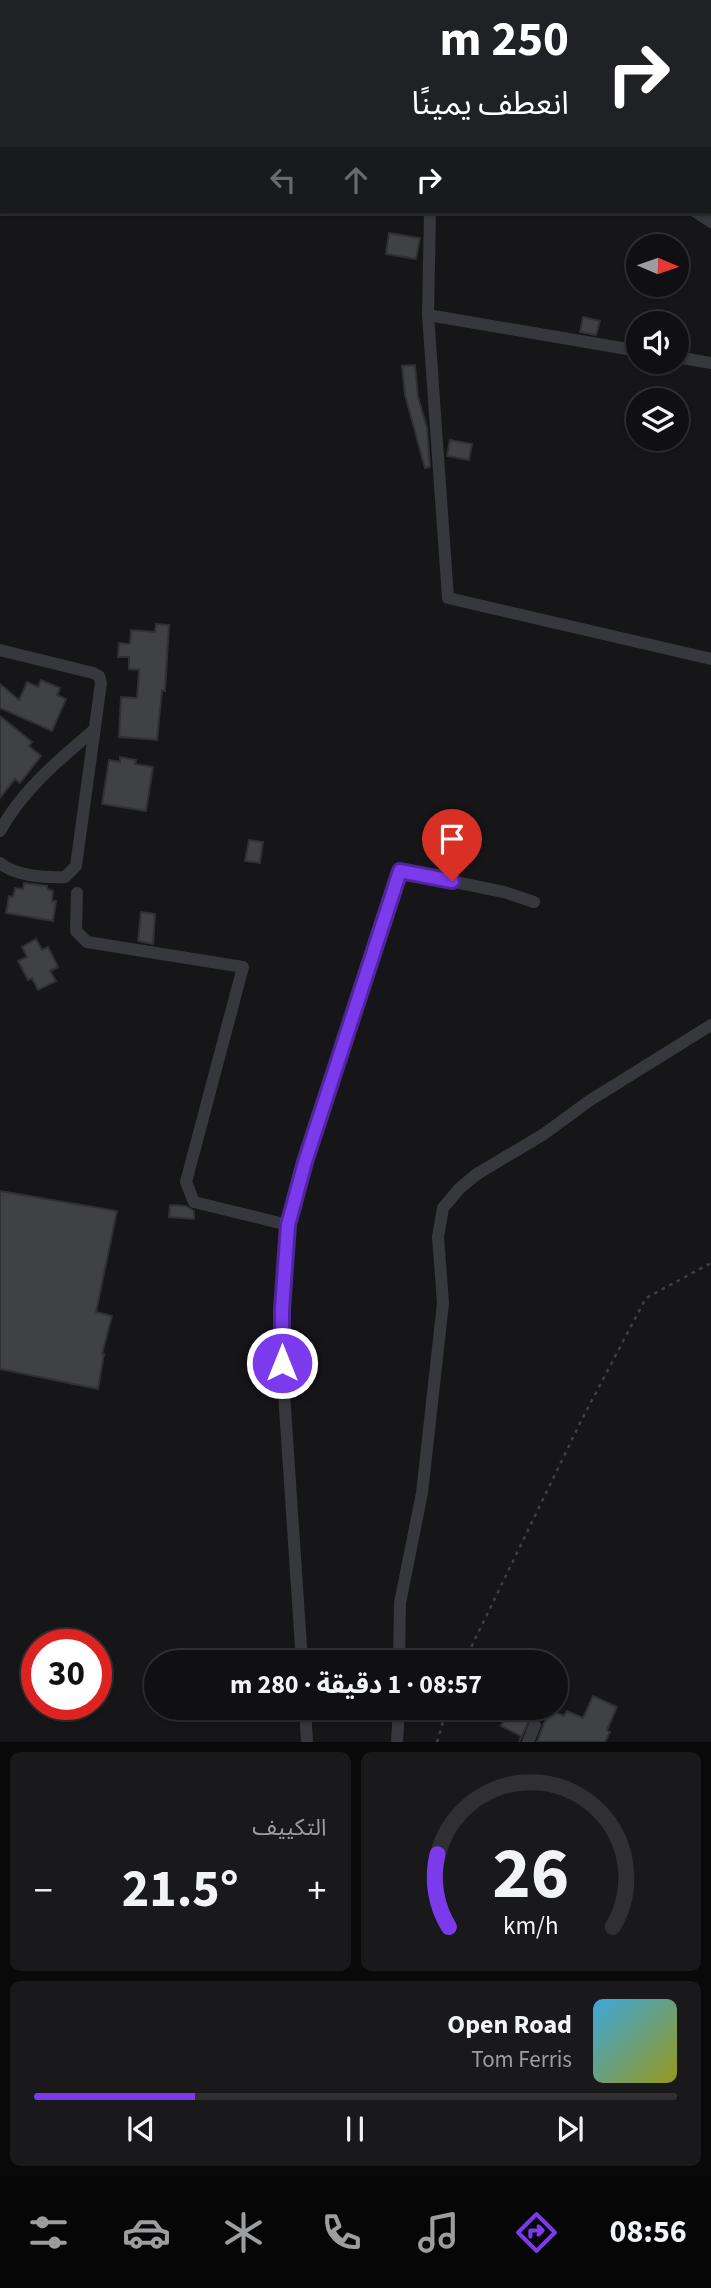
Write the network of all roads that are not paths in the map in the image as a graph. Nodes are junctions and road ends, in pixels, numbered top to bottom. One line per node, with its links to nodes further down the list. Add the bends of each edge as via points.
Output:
1 (430, 214): 2 (street)
2 (428, 316): 3 (street); 7 (street, via 448,598)
3 (626, 349)
4 (689, 359): 5 (street)
5 (711, 362)
6 (0, 650): 8 (street, via 99,676)
7 (711, 659)
8 (94, 729): 9 (street, via 48,769); 10 (street, via 78,860 72,873 43,876)
9 (0, 831)
10 (0, 863)
11 (77, 893): 14 (street, via 76,931 87,942 243,967 186,1182 194,1202)
12 (534, 902): 14 (street, via 400,871)
13 (711, 1024): 16 (street, via 477,1174 443,1208 438,1226 442,1312 422,1493 400,1603)
14 (288, 1225): 15 (street, via 282,1363)
15 (301, 1650)
16 (399, 1650)
17 (306, 1720): 20 (street)
18 (398, 1720): 21 (street)
19 (535, 1725): 22 (street)
20 (307, 1742)
21 (397, 1742)
22 (528, 1742)

